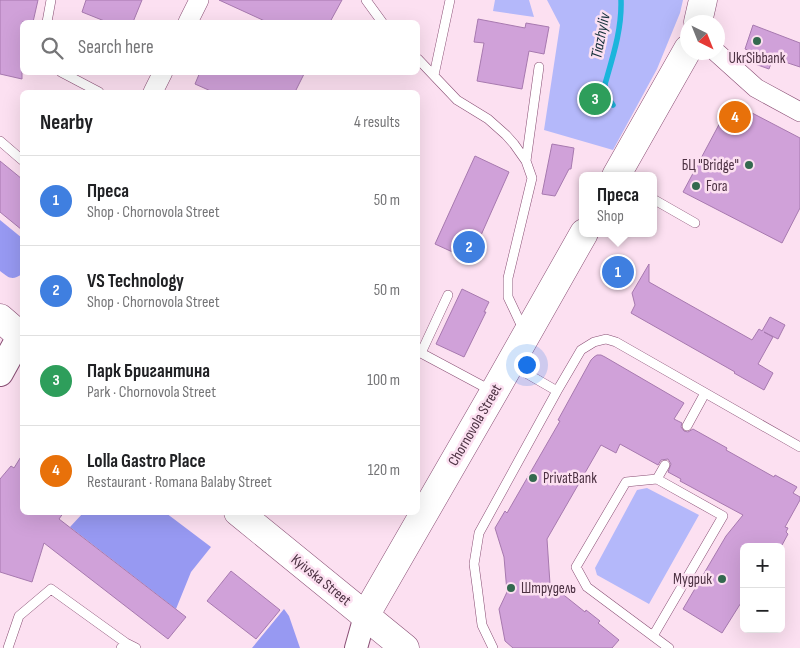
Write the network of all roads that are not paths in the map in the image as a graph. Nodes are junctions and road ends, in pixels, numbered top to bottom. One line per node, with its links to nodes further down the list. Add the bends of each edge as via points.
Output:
1 (51, 0): 7 (lane)
2 (199, 0): 8 (street)
3 (366, 0): 9 (lane)
4 (450, 0): 16 (lane)
5 (703, 0): 6 (main road)
6 (700, 15)
7 (47, 20)
8 (189, 20)
9 (381, 20)
10 (682, 60): 23 (main road)
11 (725, 60): 19 (street, via 756,88)
12 (420, 61): 16 (lane)
13 (539, 68): 22 (lane)
14 (68, 75): 17 (lane)
15 (162, 75): 18 (street)
16 (434, 75): 22 (lane, via 457,100 506,134)
17 (96, 90)
18 (154, 90)
19 (800, 112)
20 (0, 141): 21 (lane)
21 (20, 158)
22 (526, 161): 30 (lane, via 532,178 508,278 508,297)
23 (618, 172)
24 (657, 201): 25 (lane)
25 (695, 223)
26 (582, 237): 30 (main road, Chornovola Street)
27 (448, 295): 35 (lane, via 421,353)
28 (0, 318): 29 (main road)
29 (20, 333)
30 (526, 335): 32 (main road, Chornovola Street)
31 (20, 338): 33 (main road)
32 (510, 364): 34 (lane); 35 (main road, Chornovola Street)
33 (0, 373)
34 (557, 391): 36 (lane, via 582,350 606,339); 49 (lane, via 479,532 474,564 482,625)
35 (494, 392): 42 (main road, Chornovola Street)
36 (705, 393): 37 (lane); 38 (lane)
37 (687, 426)
38 (800, 447)
39 (665, 466): 40 (lane)
40 (657, 479): 43 (lane, via 723,516); 43 (lane, via 626,482 576,567 587,587)
41 (242, 515): 42 (main road, Kyivska Street)
42 (365, 616): 47 (street); 48 (main road, Kyivska Street)
43 (653, 636): 50 (lane)
44 (124, 646): 45 (lane, via 52,589 19,616); 46 (lane)
45 (8, 648)
46 (136, 648)
47 (356, 648)
48 (405, 648)
49 (493, 648)
50 (669, 648)

